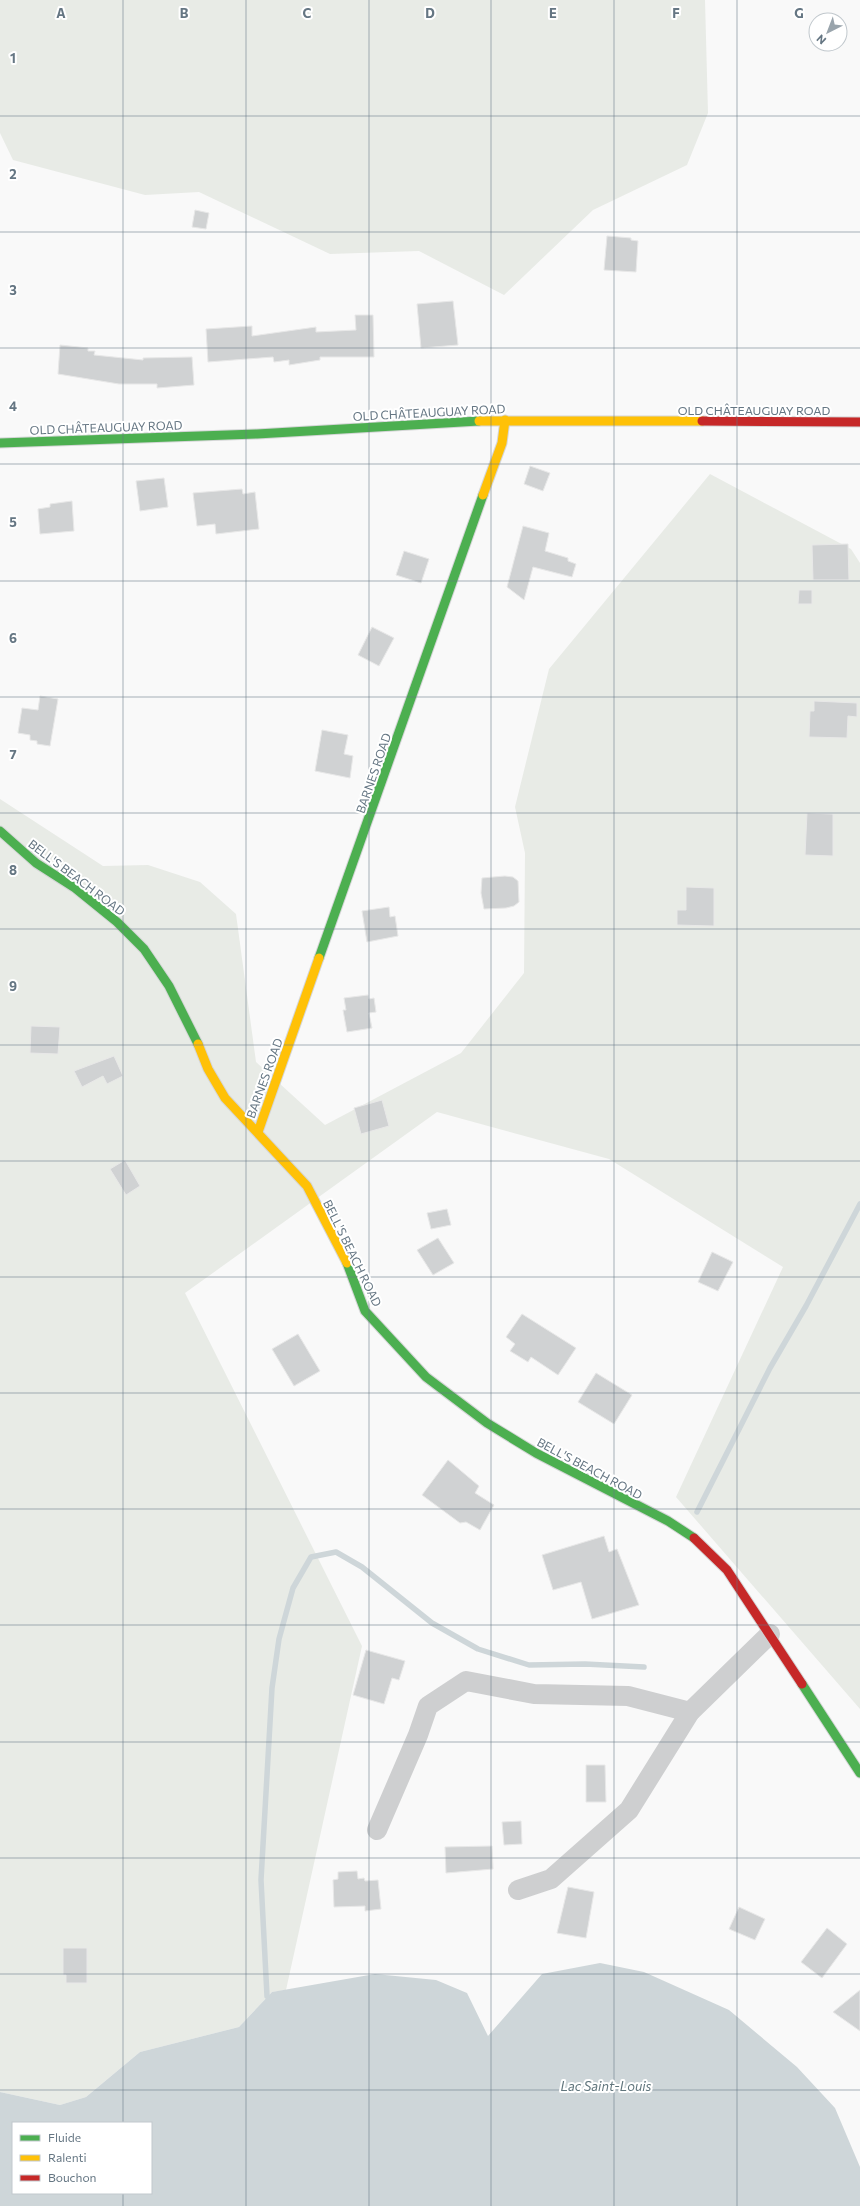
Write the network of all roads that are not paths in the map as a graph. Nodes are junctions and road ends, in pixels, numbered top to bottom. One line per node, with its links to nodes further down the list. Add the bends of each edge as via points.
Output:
1 (505, 420): 2 (street, OLD CHÂTEAUGUAY ROAD); 3 (street, OLD CHÂTEAUGUAY ROAD, via 258,434); 5 (street, BARNES ROAD, via 502,443)
2 (860, 422)
3 (0, 443)
4 (0, 831): 5 (street, BELL'S BEACH ROAD, via 36,863 75,888 117,922 144,949 169,986 225,1098)
5 (258, 1132): 6 (street, BELL'S BEACH ROAD, via 306,1186 349,1268 365,1311 426,1377 487,1424 536,1454 668,1521 698,1540 727,1570)
6 (770, 1634): 7 (street); 8 (street, BELL'S BEACH ROAD)
7 (690, 1712): 9 (street, via 628,1696 534,1694 466,1681 428,1706 418,1736); 10 (street, via 629,1810 551,1879)
8 (860, 1773)
9 (377, 1830)
10 (518, 1890)

